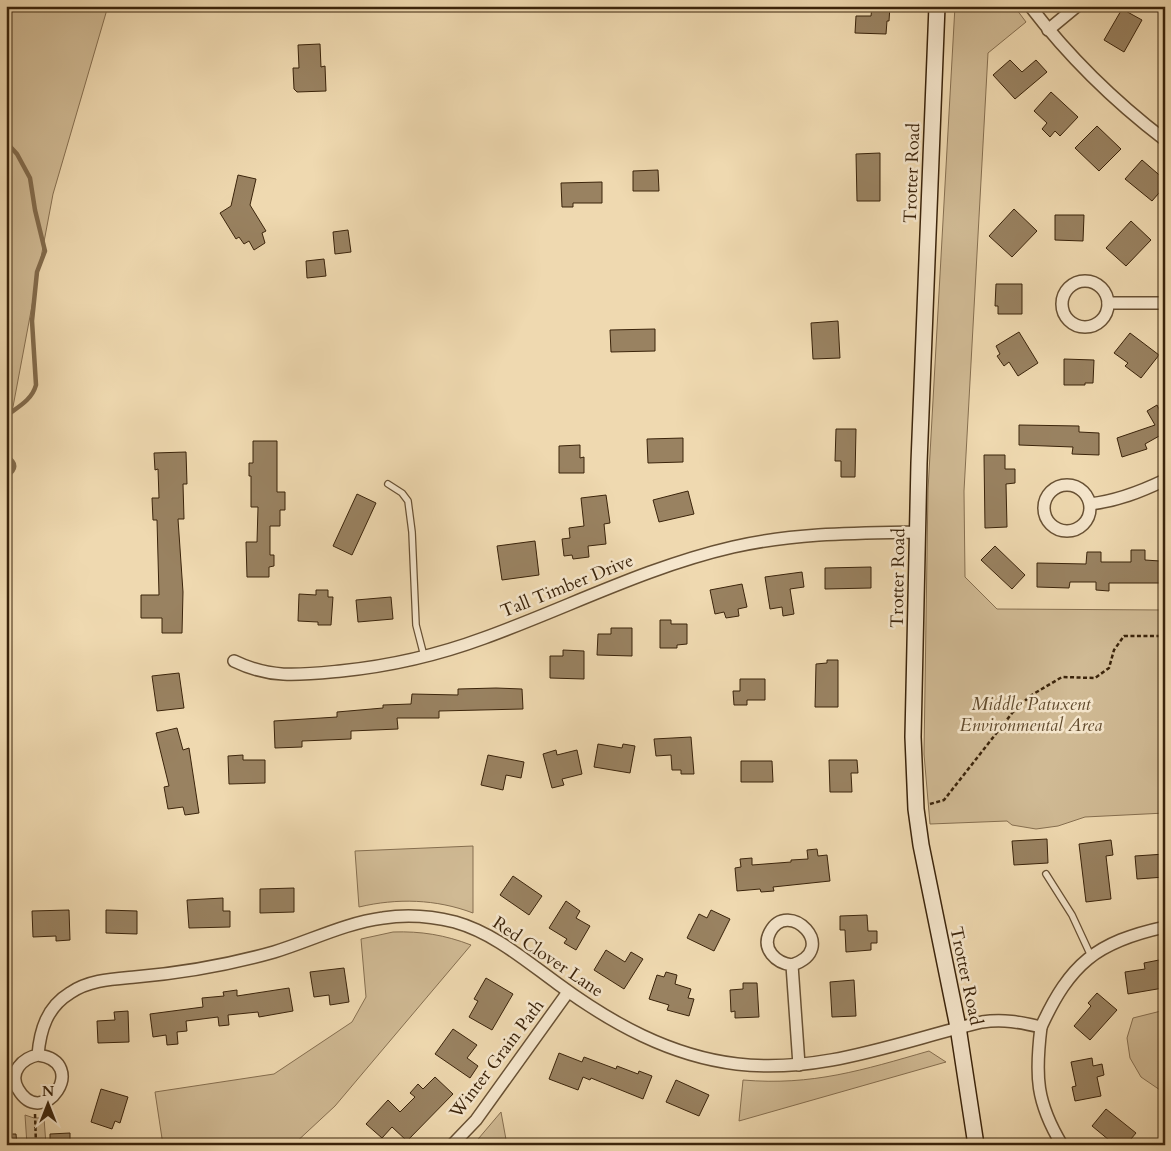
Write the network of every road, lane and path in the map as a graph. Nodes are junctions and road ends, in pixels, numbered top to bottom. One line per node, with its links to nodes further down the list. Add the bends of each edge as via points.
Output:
1 (937, 6): 11 (street, Trotter Road)
2 (1030, 6): 4 (street)
3 (1077, 6): 4 (street)
4 (1048, 30): 5 (street, via 1120,104)
5 (1165, 140)
6 (1108, 303): 6 (street, via 1102,287 1087,280 1068,286 1061,301 1067,320 1083,327 1102,320); 7 (street)
7 (1165, 303)
8 (1165, 480): 10 (street, via 1130,496)
9 (388, 484): 13 (lane, via 408,501 416,625)
10 (1090, 504): 10 (street, via 1085,523 1068,531 1050,524 1044,509 1046,499 1060,486 1080,489)
11 (917, 532): 13 (street, Tall Timber Drive, via 806,536 733,548 655,570 484,638); 15 (street, Trotter Road, via 913,737)
12 (1165, 636): 15 (path, via 1124,636 1114,650 1109,668 1095,678 1062,677 1030,696 1013,712 944,800)
13 (424, 656): 14 (street, Tall Timber Drive, via 353,670 286,675 251,669)
14 (234, 661)
15 (916, 809): 22 (street, Trotter Road)
16 (1046, 874): 18 (lane, via 1072,915)
17 (1165, 927): 18 (street, via 1116,941)
18 (1091, 956): 21 (street, via 1062,986)
19 (792, 965): 24 (street)
20 (568, 992): 23 (street, Red Clover Lane, via 482,932 434,917 387,917 368,920 275,952 214,967 87,984 69,993 55,1006 39,1036); 24 (street, Red Clover Lane, via 622,1026 679,1051 736,1064); 27 (street, Winter Grain Path, via 476,1120)
21 (1041, 1027): 22 (street, Red Clover Lane, via 1000,1020); 29 (street, via 1038,1090)
22 (958, 1028): 24 (street, Red Clover Lane, via 862,1054); 28 (street, Trotter Road)
23 (38, 1055): 25 (street, via 28,1057 15,1074 16,1086 22,1096); 25 (street, via 54,1060 62,1078 56,1095 48,1101)
24 (799, 1065)
25 (37, 1102): 26 (path)
26 (36, 1145)
27 (452, 1145)
28 (976, 1145)
29 (1062, 1145)

